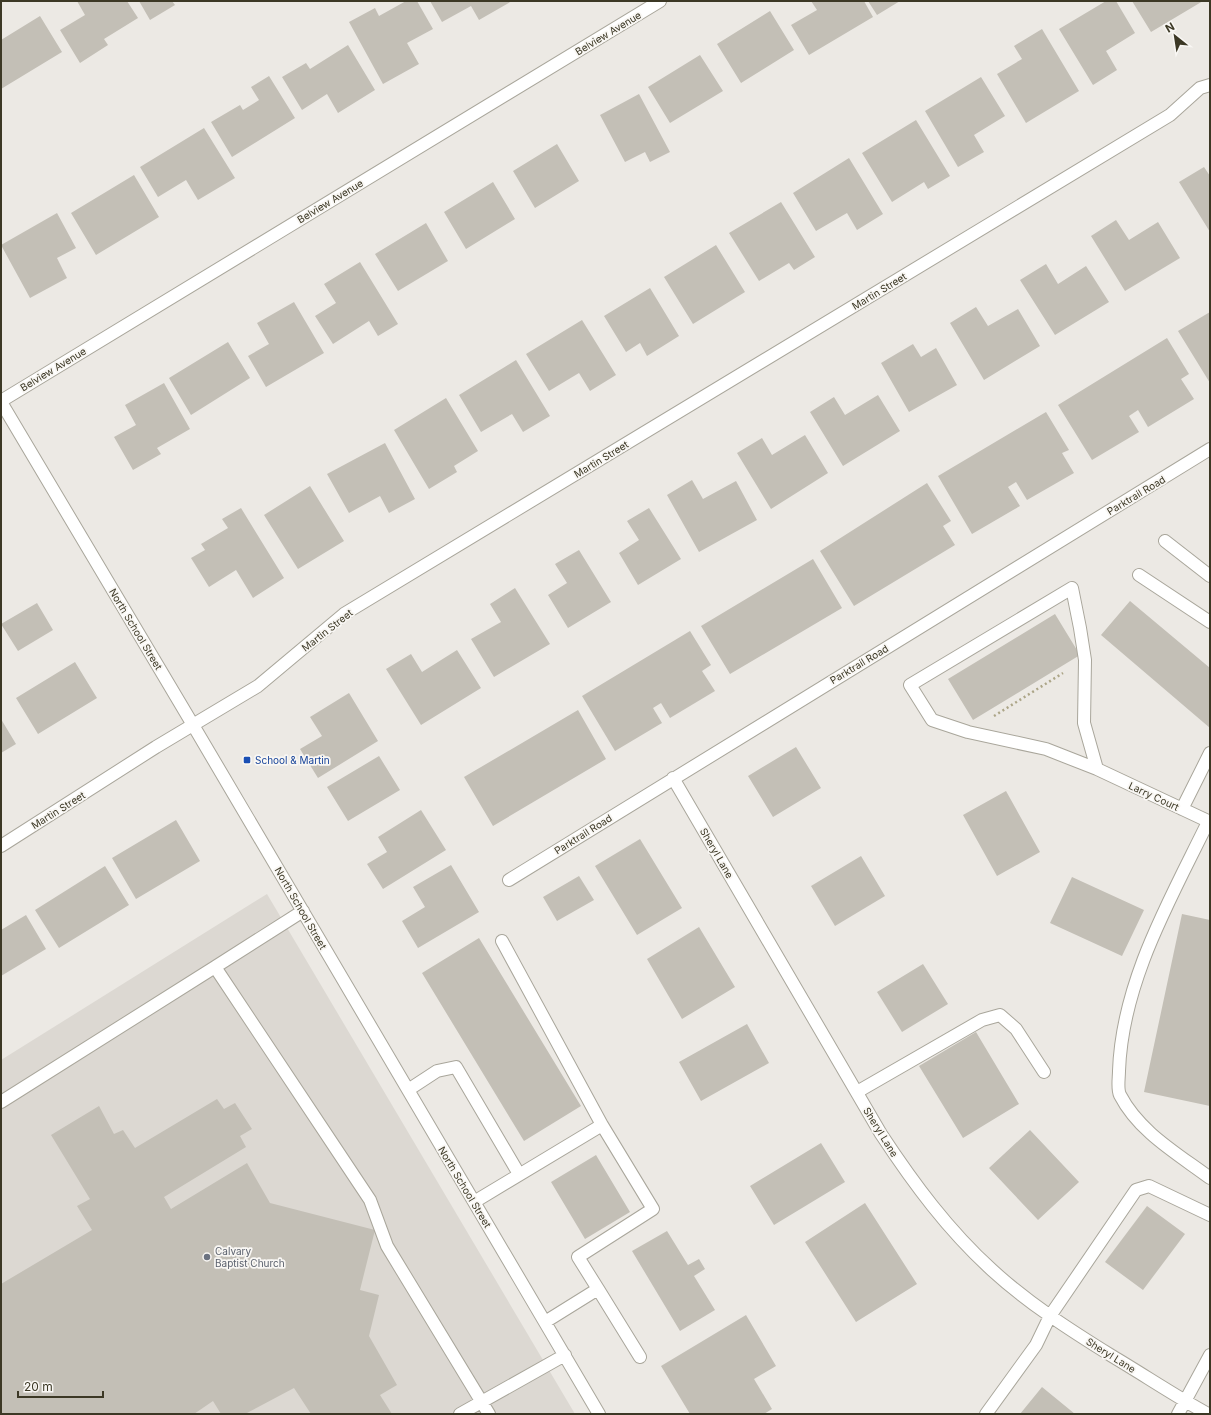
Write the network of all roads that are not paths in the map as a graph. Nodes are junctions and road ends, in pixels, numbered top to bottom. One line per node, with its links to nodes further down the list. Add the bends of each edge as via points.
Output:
1 (660, 1): 3 (street, Belview Avenue)
2 (1210, 85): 9 (street, Martin Street, via 1200,88 1163,119 344,614 258,686)
3 (1, 402): 9 (street, North School Street)
4 (1210, 449): 12 (street, Parktrail Road)
5 (1166, 541): 7 (street)
6 (1139, 575): 8 (street)
7 (1210, 576)
8 (1210, 622)
9 (193, 725): 15 (street, Martin Street); 17 (street, North School Street)
10 (1210, 753): 13 (street)
11 (1097, 769): 11 (street, Larry Court, via 1084,722 1084,660 1072,588 910,685 932,720 968,732 1046,750); 13 (street, Larry Court)
12 (673, 778): 16 (street, Parktrail Road); 22 (street, Sheryl Lane)
13 (1182, 809): 14 (street, Larry Court)
14 (1209, 822): 26 (street, via 1155,933 1131,992 1120,1059 1118,1093 1140,1126)
15 (1, 846)
16 (509, 880)
17 (304, 911): 19 (street); 21 (street, North School Street)
18 (502, 941): 24 (street)
19 (215, 967): 23 (street); 36 (street, via 370,1200 387,1246)
20 (1044, 1072): 22 (street, via 1016,1029 1000,1015 982,1020)
21 (408, 1090): 25 (street, via 437,1071 456,1067); 27 (street, North School Street)
22 (857, 1092): 30 (street, Sheryl Lane, via 909,1176 935,1210 992,1270)
23 (1, 1102)
24 (602, 1125): 25 (street); 29 (street, via 653,1209 578,1257)
25 (519, 1174): 27 (street)
26 (1210, 1178)
27 (474, 1202): 31 (street, North School Street)
28 (1210, 1215): 30 (street, via 1149,1186 1136,1190)
29 (598, 1289): 31 (street); 34 (street)
30 (1050, 1316): 35 (street, Sheryl Lane); 40 (street, via 1036,1344)
31 (545, 1322): 32 (street, North School Street)
32 (565, 1355): 36 (street); 39 (street, North School Street)
33 (1210, 1355): 35 (street)
34 (640, 1357)
35 (1185, 1401): 41 (street); 42 (street, Sheryl Lane)
36 (482, 1402): 37 (street); 38 (street)
37 (460, 1414)
38 (489, 1414)
39 (599, 1414)
40 (986, 1414)
41 (1178, 1414)
42 (1208, 1414)

